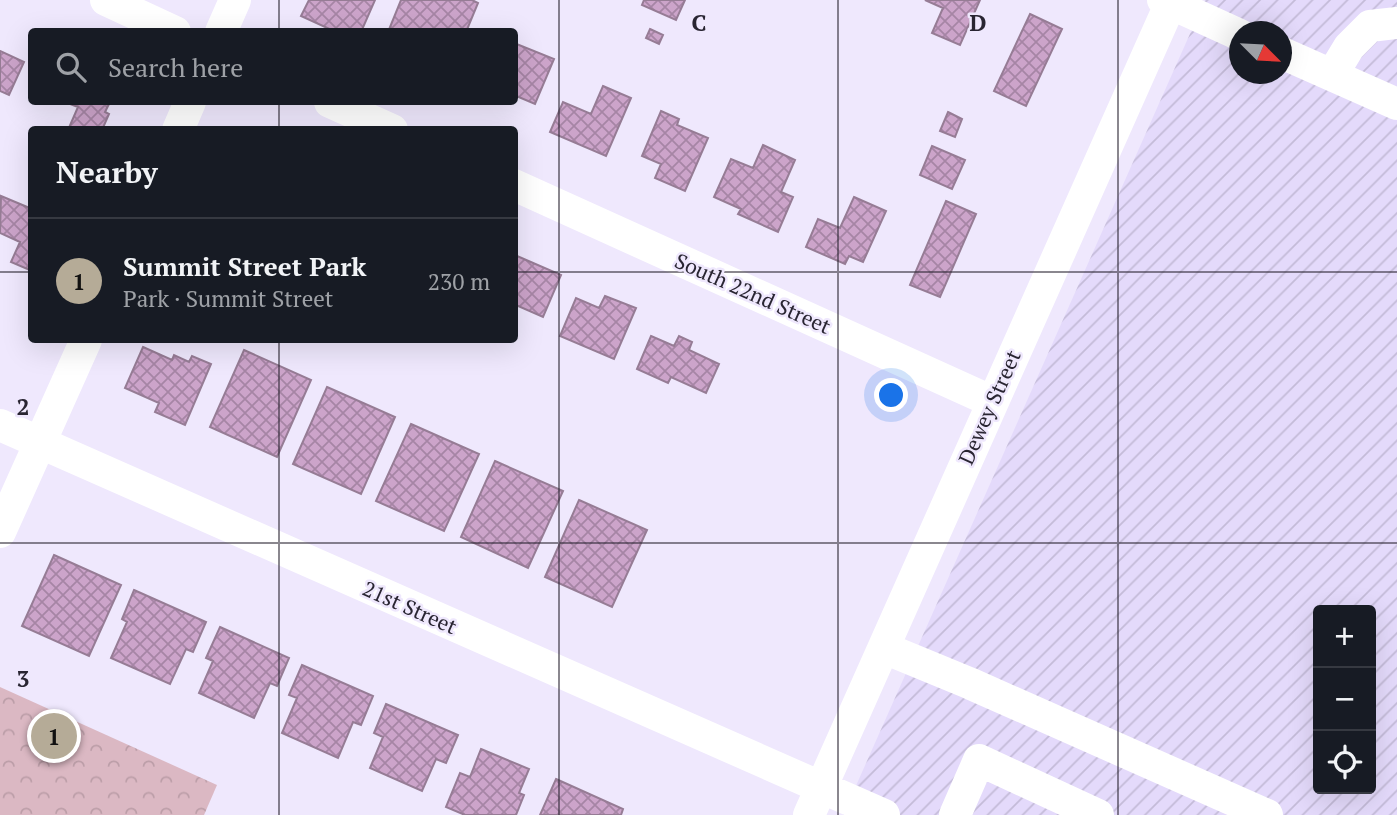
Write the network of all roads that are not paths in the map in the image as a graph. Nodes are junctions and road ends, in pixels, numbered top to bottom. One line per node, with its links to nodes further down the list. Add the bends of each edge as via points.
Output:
1 (107, 0): 5 (street)
2 (235, 0): 6 (street)
3 (1168, 1): 7 (street); 17 (street, Dewey Street)
4 (1397, 23): 9 (street, via 1370,26 1349,47)
5 (166, 28)
6 (222, 28)
7 (1229, 30)
8 (1292, 57): 9 (street)
9 (1332, 75): 10 (street)
10 (1397, 104)
11 (189, 105): 13 (street)
12 (337, 105): 14 (street)
13 (179, 126)
14 (383, 126)
15 (518, 187): 17 (street, South 22nd Street)
16 (85, 343): 19 (street)
17 (991, 401): 21 (street, Dewey Street)
18 (0, 425): 19 (street, 21st Street)
19 (41, 443): 20 (street); 22 (street, 21st Street)
20 (0, 532)
21 (884, 648): 22 (street, Dewey Street); 26 (street)
22 (815, 802): 23 (street, 21st Street)
23 (884, 815)
24 (955, 815): 25 (street, via 979,761)
25 (1098, 815)
26 (1267, 815)

